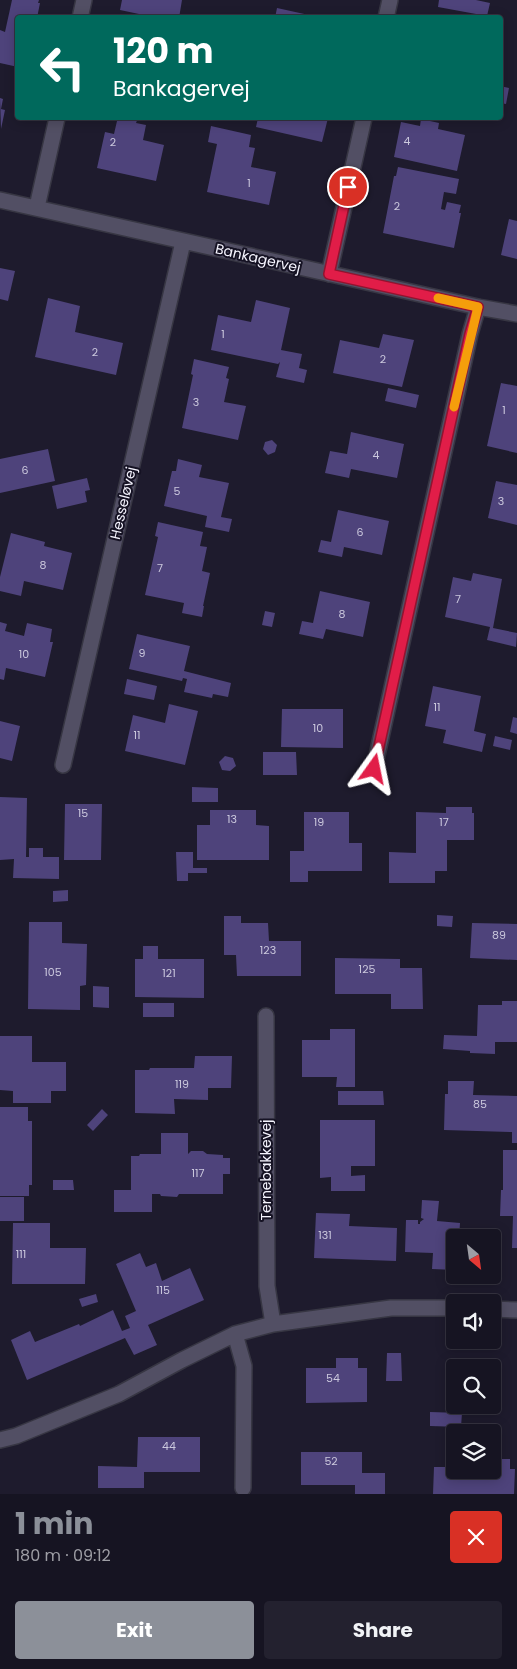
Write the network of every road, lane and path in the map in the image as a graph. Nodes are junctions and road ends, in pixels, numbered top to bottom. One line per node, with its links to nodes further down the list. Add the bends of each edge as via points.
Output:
1 (84, 0): 3 (street)
2 (390, 0): 4 (street)
3 (81, 15)
4 (387, 15)
5 (57, 120): 8 (street)
6 (364, 120): 10 (street)
7 (0, 200): 8 (street, Bankagervej)
8 (37, 207): 9 (street, Bankagervej)
9 (183, 242): 10 (street, Bankagervej); 13 (street, Hesseløvej)
10 (329, 274): 11 (street, Bankagervej)
11 (478, 307): 12 (street, Bankagervej); 14 (street)
12 (517, 314)
13 (63, 765)
14 (374, 769)
15 (266, 1016): 19 (street, Ternebakkevej, via 267,1286)
16 (446, 1308): 19 (street, via 391,1308)
17 (501, 1309): 18 (street)
18 (517, 1310)
19 (273, 1324): 20 (street)
20 (235, 1334): 21 (street, via 119,1394); 22 (street, via 244,1366)
21 (0, 1440)
22 (243, 1488)

